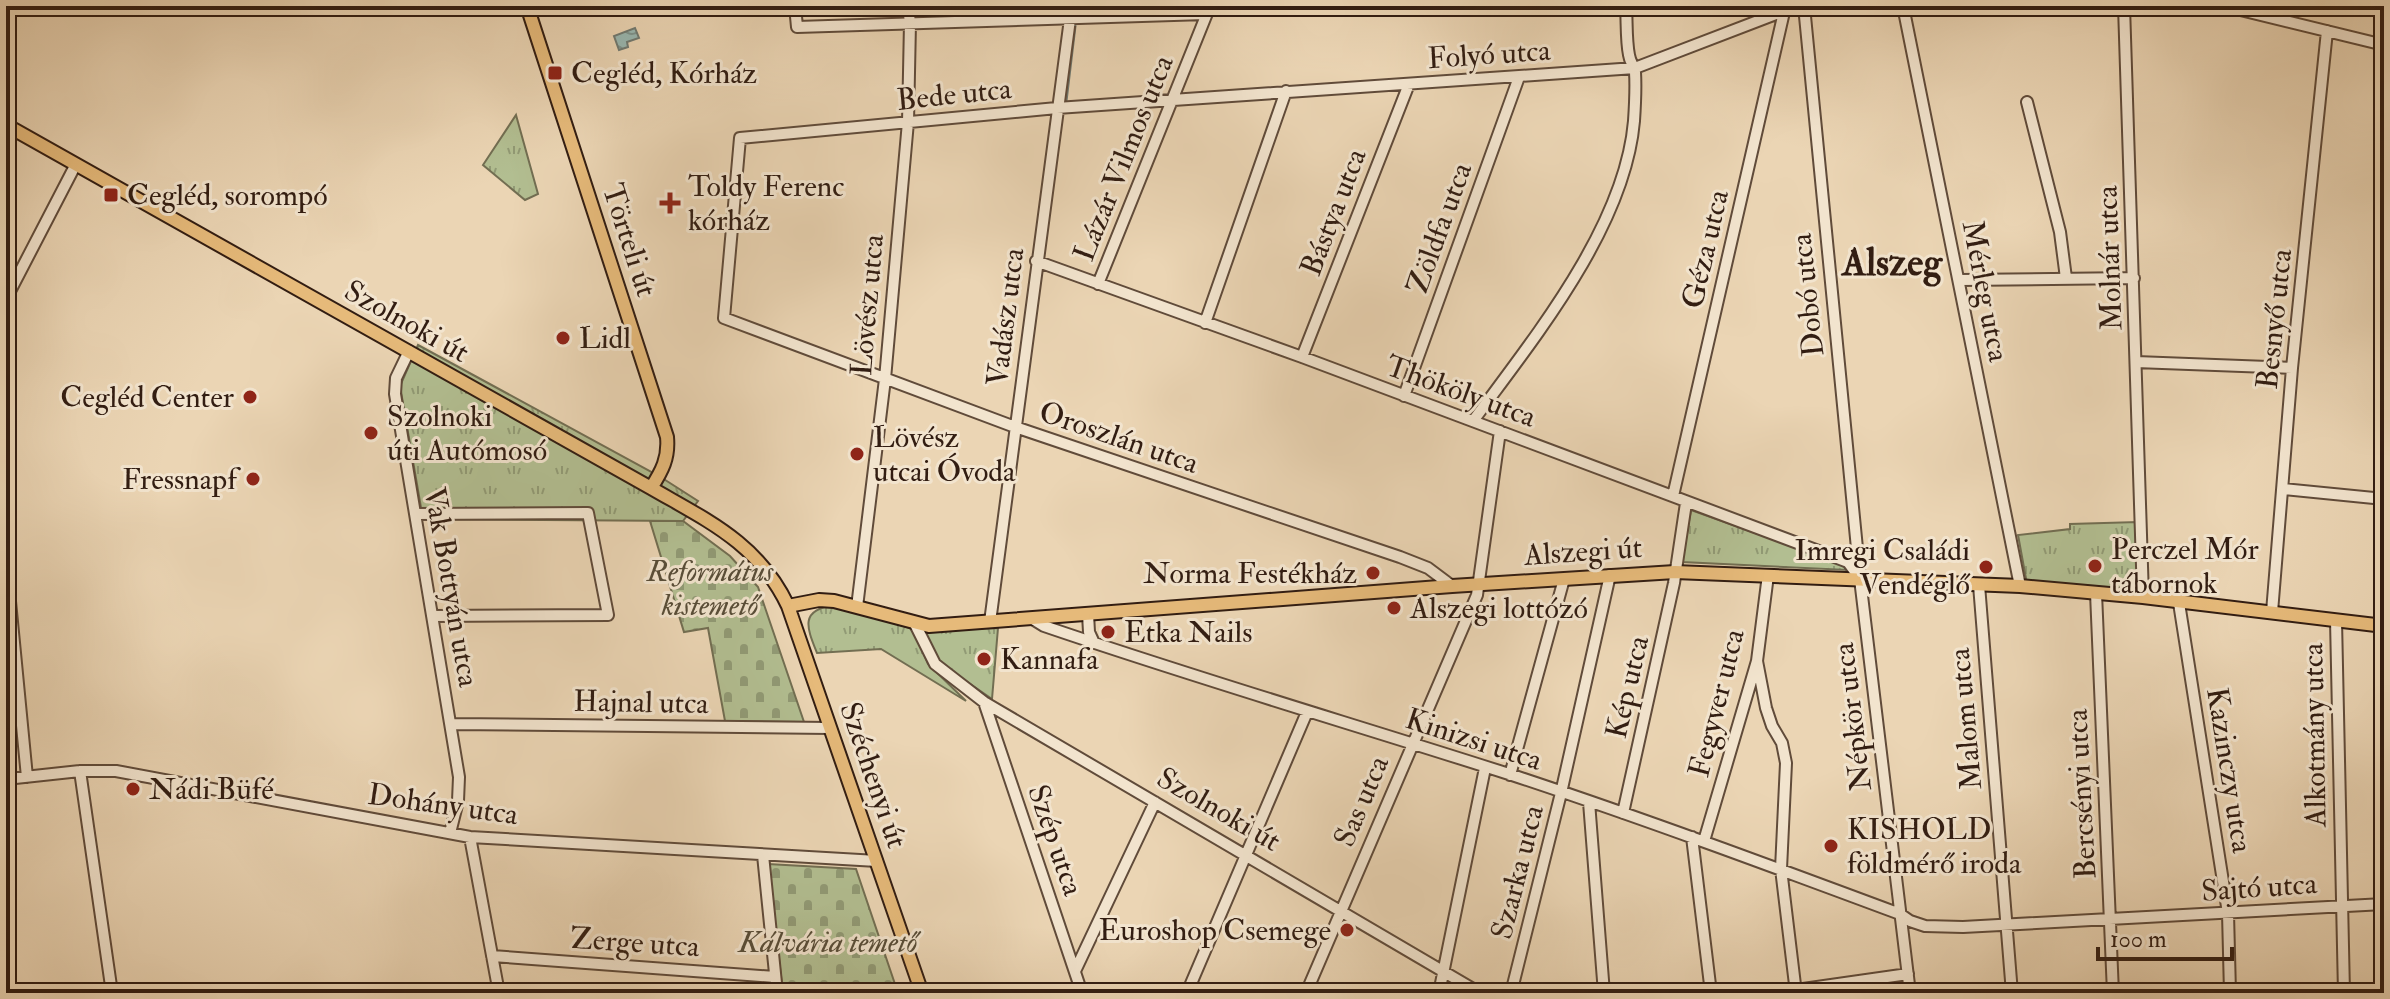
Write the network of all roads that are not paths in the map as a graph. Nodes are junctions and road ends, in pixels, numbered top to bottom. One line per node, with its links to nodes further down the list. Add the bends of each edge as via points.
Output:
1 (527, 6): 45 (main road, Törteli út, via 667,437 665,462)
2 (795, 6): 15 (street, via 797,27)
3 (908, 6): 15 (street, Lövész utca)
4 (1626, 6): 18 (street, via 1629,55)
5 (1797, 6): 13 (street, Folyó utca)
6 (1804, 6): 56 (street, Dobó utca)
7 (1903, 6): 31 (street, Mérleg utca)
8 (2124, 6): 30 (street, Molnár utca)
9 (2224, 6): 11 (street)
10 (1208, 10): 14 (street); 22 (street, Lázár Vilmos utca)
11 (2260, 10): 16 (street)
12 (1057, 12): 14 (street); 15 (street)
13 (1784, 12): 18 (street, Folyó utca); 47 (street, Géza utca)
14 (1070, 19): 24 (street, Vadász utca)
15 (910, 23): 25 (street, Lövész utca)
16 (2327, 31): 17 (street); 39 (street, Besnyő utca)
17 (2384, 45)
18 (1635, 68): 19 (street, Folyó utca); 42 (street, via 1628,158 1604,222 1562,294)
19 (1519, 77): 20 (street, Folyó utca); 41 (street, Zöldfa utca)
20 (1409, 84): 21 (street, Folyó utca); 37 (street, Bástya utca)
21 (1286, 91): 22 (street, Folyó utca); 35 (street)
22 (1173, 99): 24 (street, Bede utca); 32 (street, Lázár Vilmos utca)
23 (2027, 102): 29 (street, via 2060,232)
24 (1057, 108): 25 (street, Bede utca); 28 (street, Vadász utca)
25 (908, 122): 34 (street, Bede utca, via 740,138); 40 (street, Lövész utca)
26 (6, 125): 27 (main road, Szolnoki út)
27 (76, 164): 33 (street); 36 (main road, Szolnoki út)
28 (1036, 261): 32 (street, Thököly utca); 43 (street, Vadász utca)
29 (2066, 278): 30 (street); 31 (street)
30 (2134, 278): 38 (street, Molnár utca)
31 (1960, 280): 60 (street, Mérleg utca)
32 (1098, 284): 35 (street, Thököly utca)
33 (6, 299)
34 (724, 318): 40 (street, Oroszlán utca)
35 (1205, 323): 37 (street, Thököly utca)
36 (409, 351): 45 (main road, Szolnoki út); 50 (street, Vak Bottyán utca, via 395,386)
37 (1302, 357): 41 (street, Thököly utca)
38 (2136, 362): 39 (street); 63 (street, Molnár utca)
39 (2292, 368): 46 (street, Besnyő utca)
40 (885, 379): 43 (street, Oroszlán utca); 67 (street, Lövész utca)
41 (1404, 396): 42 (street, Thököly utca)
42 (1473, 421): 44 (street, Thököly utca)
43 (1015, 427): 59 (street, Oroszlán utca, via 1400,557 1428,568); 74 (street, Vadász utca)
44 (1500, 431): 47 (street, Thököly utca); 57 (street, Sas utca)
45 (651, 488): 54 (main road, Szolnoki út, via 733,536)
46 (2283, 489): 48 (street); 68 (street, Besnyő utca)
47 (1673, 496): 49 (street, Thököly utca)
48 (2384, 499)
49 (1686, 503): 51 (street); 56 (street, Thököly utca, via 1848,562)
50 (415, 514): 70 (street, Vak Bottyán utca); 70 (street, via 588,513 608,615)
51 (1675, 572): 52 (main road, Alszegi út); 53 (main road, Alszegi út); 92 (street, Kép utca)
52 (1610, 575): 55 (main road, Alszegi út); 89 (street, Szarka utca)
53 (1768, 575): 56 (main road, Alszegi út); 78 (street, Fegyver utca)
54 (772, 577): 66 (main road, Széchenyi út)
55 (1564, 579): 57 (main road, Alszegi út); 86 (street)
56 (1860, 579): 58 (main road, Alszegi út); 105 (street, Népkör utca)
57 (1478, 584): 59 (main road, Alszegi út); 83 (street, Sas utca)
58 (1979, 585): 60 (main road, Alszegi út); 107 (street, Malom utca)
59 (1452, 586): 69 (main road, Alszegi út)
60 (2020, 586): 62 (main road, Alszegi út)
61 (9, 591): 87 (street)
62 (2096, 593): 63 (main road, Alszegi út); 106 (street, Bercsényi utca)
63 (2143, 597): 65 (main road, Alszegi út)
64 (819, 600): 66 (main road, Alszegi út); 67 (main road, Alszegi út); 76 (main road, via 802,611 795,624)
65 (2179, 603): 68 (main road, Alszegi út); 104 (street, Kazinczy utca)
66 (788, 606): 76 (main road, Széchenyi út)
67 (857, 607): 73 (main road, Alszegi út)
68 (2272, 612): 72 (main road, Alszegi út)
69 (1088, 614): 71 (main road, Alszegi út); 77 (street)
70 (432, 616): 81 (street, Vak Bottyán utca)
71 (1031, 618): 74 (main road, Alszegi út); 77 (street, Kinizsi utca)
72 (2336, 620): 75 (main road, Alszegi út); 102 (street, Alkotmány utca)
73 (914, 622): 74 (main road, Alszegi út); 79 (street, Szolnoki út, via 935,664)
74 (990, 622)
75 (2384, 626)
76 (798, 634): 82 (main road, Széchenyi út)
77 (1094, 643): 80 (street, Kinizsi utca)
78 (1757, 661): 96 (street, Fegyver utca); 100 (street, via 1766,708 1786,763)
79 (984, 702): 90 (street, Szolnoki út); 109 (street, Szép utca)
80 (1307, 712): 83 (street, Kinizsi utca); 98 (street)
81 (451, 724): 82 (street, Hajnal utca); 93 (street, Vak Bottyán utca, via 460,790)
82 (830, 728): 99 (main road, Széchenyi út)
83 (1412, 743): 84 (street, Kinizsi utca); 103 (street, Sas utca)
84 (1485, 768): 86 (street, Kinizsi utca); 110 (street)
85 (80, 771): 87 (street, Dohány utca); 93 (street, Dohány utca, via 116,771); 114 (street)
86 (1510, 775): 89 (street, Kinizsi utca)
87 (27, 777): 88 (street, Dohány utca)
88 (6, 779)
89 (1561, 793): 91 (street, Kinizsi utca); 123 (street, Szarka utca)
90 (1155, 802): 98 (street, Szolnoki út); 109 (street)
91 (1589, 802): 92 (street, Kinizsi utca); 124 (street)
92 (1623, 813): 95 (street, Kinizsi utca)
93 (450, 833): 94 (street, Dohány utca)
94 (470, 837): 97 (street, Dohány utca); 108 (street)
95 (1692, 837): 96 (street, Kinizsi utca); 125 (street)
96 (1704, 841): 100 (street, Kinizsi utca)
97 (763, 855): 99 (street, Dohány utca); 112 (street)
98 (1247, 856): 103 (street, Szolnoki út); 119 (street)
99 (877, 861): 117 (main road, Széchenyi út)
100 (1781, 869): 105 (street, Kinizsi utca); 113 (street)
101 (2384, 904): 102 (street, Sajtó utca)
102 (2342, 905): 104 (street, Sajtó utca); 130 (street, Alkotmány utca)
103 (1342, 911): 110 (street, Szolnoki út); 120 (street, Sas utca)
104 (2228, 913): 106 (street, Sajtó utca); 129 (street, Kazinczy utca)
105 (1900, 914): 107 (street, Sajtó utca, via 1925,926); 111 (street, Népkör utca)
106 (2111, 920): 107 (street, Sajtó utca); 128 (street, Bercsényi utca)
107 (2006, 924): 127 (street, Malom utca)
108 (492, 956): 112 (street, Zerge utca); 115 (street)
109 (1075, 971): 118 (street, Szép utca)
110 (1443, 972): 121 (street); 122 (street, Szolnoki út)
111 (1908, 974): 113 (street); 126 (street, Népkör utca)
112 (775, 977): 116 (street)
113 (1796, 992)
114 (112, 993)
115 (499, 993)
116 (777, 993)
117 (922, 993)
118 (1082, 993)
119 (1187, 993)
120 (1306, 993)
121 (1439, 993)
122 (1480, 993)
123 (1511, 993)
124 (1604, 993)
125 (1711, 993)
126 (1910, 993)
127 (2012, 993)
128 (2113, 993)
129 (2230, 993)
130 (2344, 993)

